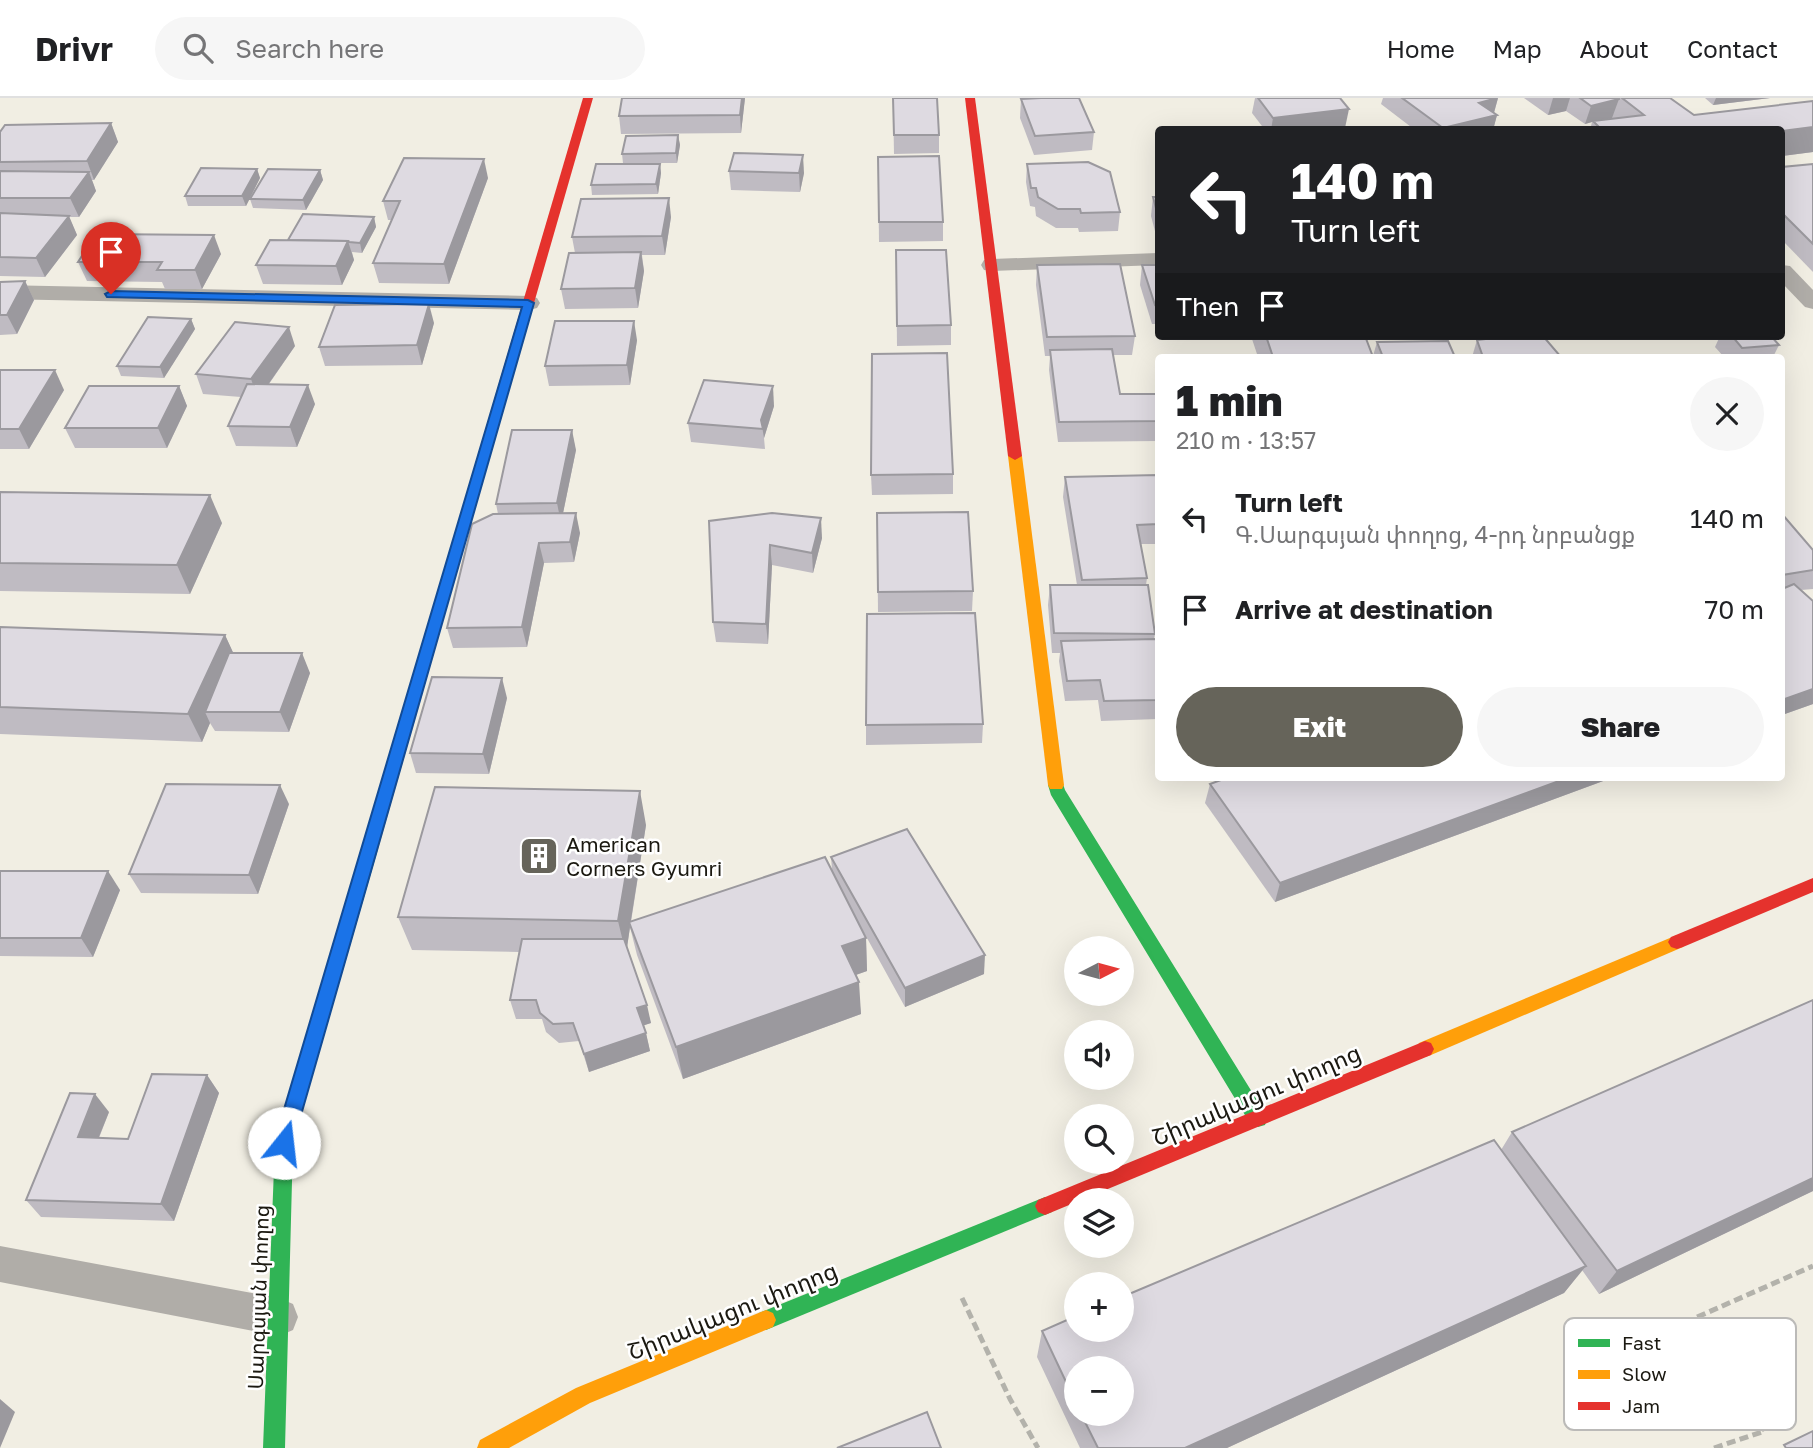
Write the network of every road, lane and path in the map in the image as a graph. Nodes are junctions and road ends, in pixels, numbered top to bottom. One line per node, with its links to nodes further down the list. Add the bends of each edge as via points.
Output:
1 (588, 98): 8 (street, Սարգսյան փողոց)
2 (970, 98): 4 (street)
3 (1155, 260): 4 (lane)
4 (992, 265): 10 (street, via 1057,791)
5 (1785, 274): 7 (lane)
6 (0, 292): 8 (lane)
7 (1813, 302)
8 (528, 303): 14 (street, Սարգսյան փողոց, via 284,1143)
9 (1813, 885): 10 (street, Շիրակացու փողոց)
10 (1258, 1118): 11 (street, Շիրակացու փողոց)
11 (939, 1250): 18 (street, Շիրակացու փողոց, via 583,1395); 19 (path)
12 (0, 1265): 14 (lane)
13 (1813, 1266): 15 (path)
14 (279, 1317): 17 (street, Սարգսյան փողոց)
15 (1695, 1318)
16 (1764, 1430): 20 (path)
17 (274, 1448)
18 (488, 1448)
19 (1038, 1448)
20 (1714, 1448)

